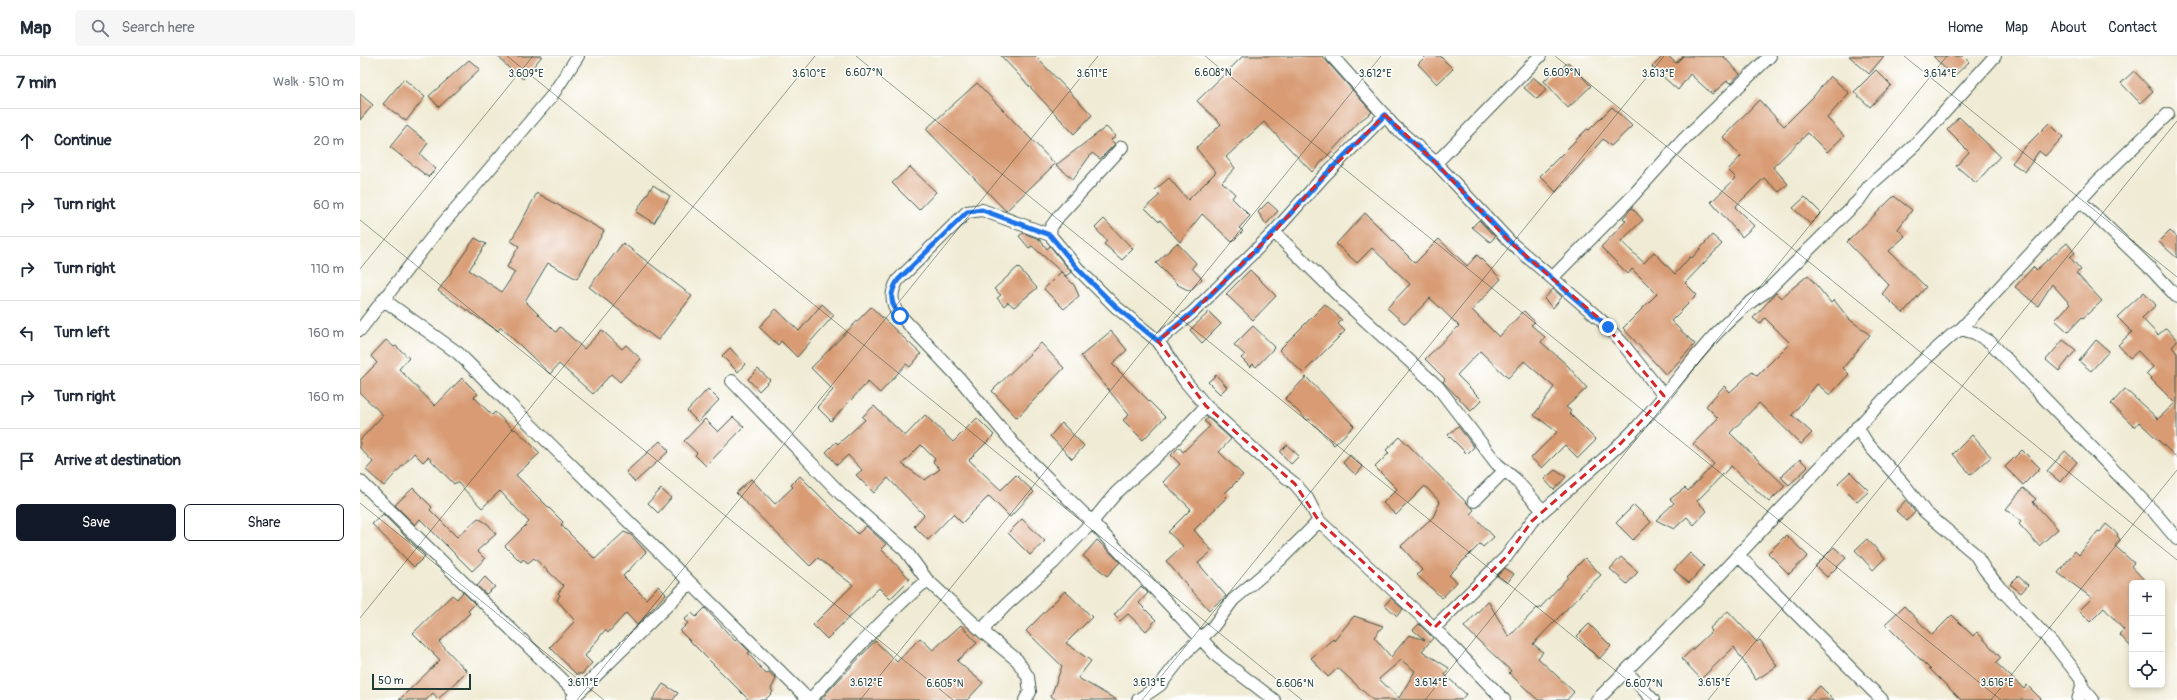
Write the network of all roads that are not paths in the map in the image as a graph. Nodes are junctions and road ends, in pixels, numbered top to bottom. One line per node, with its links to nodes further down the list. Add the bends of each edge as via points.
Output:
1 (1332, 56): 7 (street)
2 (1540, 56): 9 (street)
3 (1770, 56): 13 (street, via 1684,139 1628,201)
4 (1995, 56): 20 (street, via 1915,145 1870,186 1767,291 1734,315 1705,344)
5 (572, 58): 15 (street, via 551,97 440,227)
6 (2168, 114): 10 (street, via 2131,147)
7 (1385, 115): 9 (street); 11 (street, via 1324,176)
8 (1122, 147): 12 (street, via 1059,216 1051,227)
9 (1436, 163): 13 (street, via 1510,242)
10 (2080, 202): 14 (street); 16 (street)
11 (1274, 232): 18 (street, via 1192,313); 23 (street, via 1343,300 1438,387)
12 (1050, 235): 18 (street, via 1106,297); 28 (street, via 982,210 967,212 898,280 892,291 892,300 900,316 959,378 1018,449)
13 (1553, 277): 20 (street, via 1608,327)
14 (2177, 297)
15 (384, 300): 17 (street); 32 (street, via 458,353)
16 (1961, 329): 22 (street, via 1901,381); 29 (street, via 1975,333 1990,342)
17 (360, 330)
18 (1158, 341): 21 (street, via 1184,380)
19 (732, 381): 31 (street, via 841,494 905,550)
20 (1664, 396): 26 (street, via 1622,444)
21 (1206, 406): 27 (street, via 1295,484 1307,498); 28 (street, via 1116,493)
22 (1857, 426): 30 (street, via 1820,470); 37 (street, via 1867,443 1925,512 1975,554 2000,588 2056,647 2081,679)
23 (1504, 471): 25 (street); 26 (street, via 1515,479)
24 (360, 481): 38 (street)
25 (1474, 501)
26 (1543, 511): 33 (street, via 1506,557)
27 (1318, 521): 33 (street); 35 (street, via 1280,561 1233,600)
28 (1092, 522): 34 (street, via 1053,563 987,624); 35 (street)
29 (2177, 539)
30 (1738, 555): 36 (street); 46 (street)
31 (927, 580): 34 (street); 39 (street, via 907,597)
32 (690, 583): 38 (street); 39 (street)
33 (1434, 628): 43 (street)
34 (984, 633): 40 (street, via 1016,660 1028,677 1030,692)
35 (1202, 638): 41 (street, via 1186,652 1160,684); 42 (street, via 1237,674)
36 (1626, 672): 44 (street); 45 (street)
37 (2082, 687): 47 (street); 48 (street)
38 (574, 697)
39 (810, 700)
40 (1025, 700)
41 (1138, 700)
42 (1274, 700)
43 (1504, 700)
44 (1597, 700)
45 (1653, 700)
46 (1882, 700)
47 (2078, 700)
48 (2093, 700)

